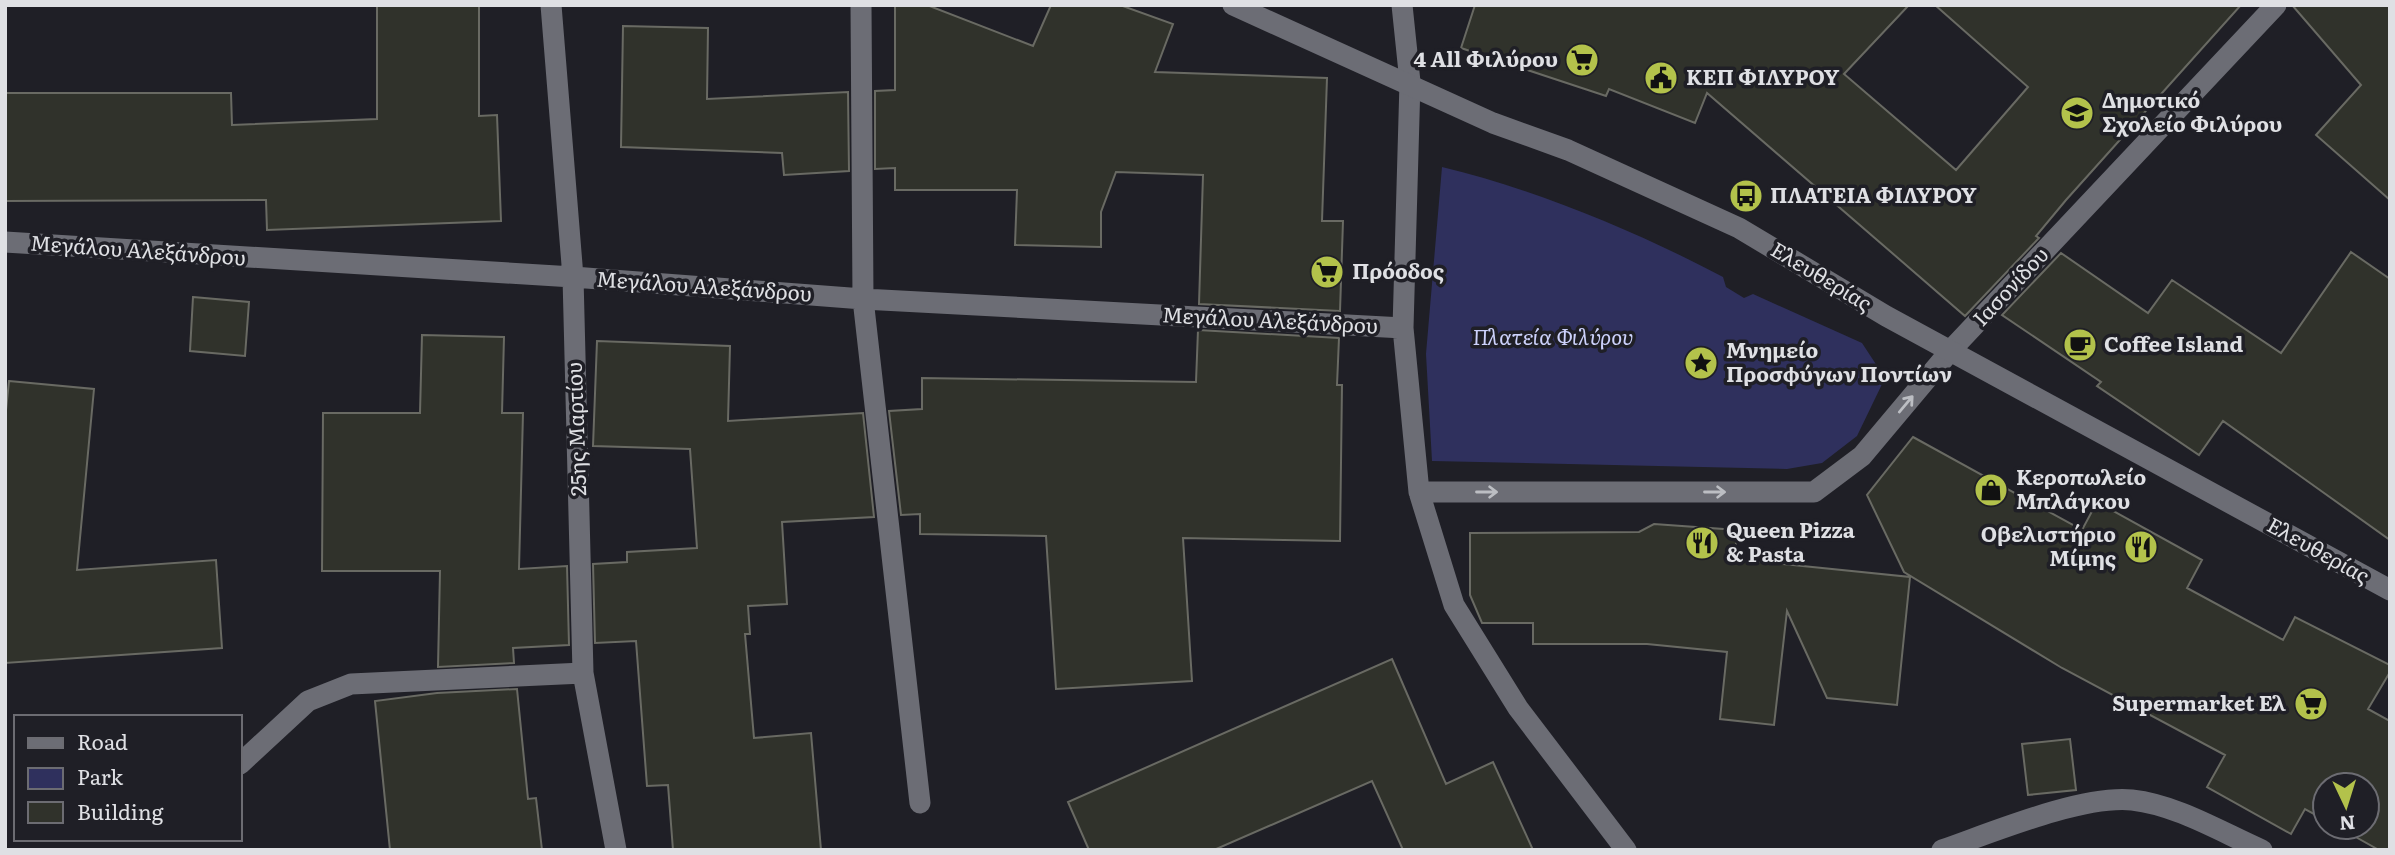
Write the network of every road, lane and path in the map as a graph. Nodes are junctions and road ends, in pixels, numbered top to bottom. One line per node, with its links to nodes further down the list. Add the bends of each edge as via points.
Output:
1 (551, 5): 8 (street, 25ης Μαρτίου)
2 (861, 5): 9 (street)
3 (1233, 5): 6 (street, Ελευθερίας)
4 (1402, 5): 6 (street)
5 (2276, 5): 11 (street, Ιασονίδου)
6 (1409, 82): 10 (street); 11 (street, Ελευθερίας, via 1493,123 1568,150 1739,228)
7 (5, 242): 8 (street, Μεγάλου Αλεξάνδρου)
8 (573, 277): 9 (street, Μεγάλου Αλεξάνδρου); 14 (street, 25ης Μαρτίου)
9 (863, 299): 10 (street, Μεγάλου Αλεξάνδρου); 16 (street)
10 (1403, 328): 12 (street)
11 (1951, 350): 12 (street, Ιασονίδου, one-way to 11, via 1814,492 1862,456); 13 (street, Ελευθερίας)
12 (1419, 492): 18 (street, via 1454,605 1518,708)
13 (2390, 590)
14 (583, 673): 15 (street, via 344,686 308,701); 17 (street, 25ης Μαρτίου)
15 (242, 762)
16 (920, 803)
17 (616, 850)
18 (1626, 850)
19 (1942, 850): 20 (street, via 2036,817 2131,800 2167,808)
20 (2262, 850)

